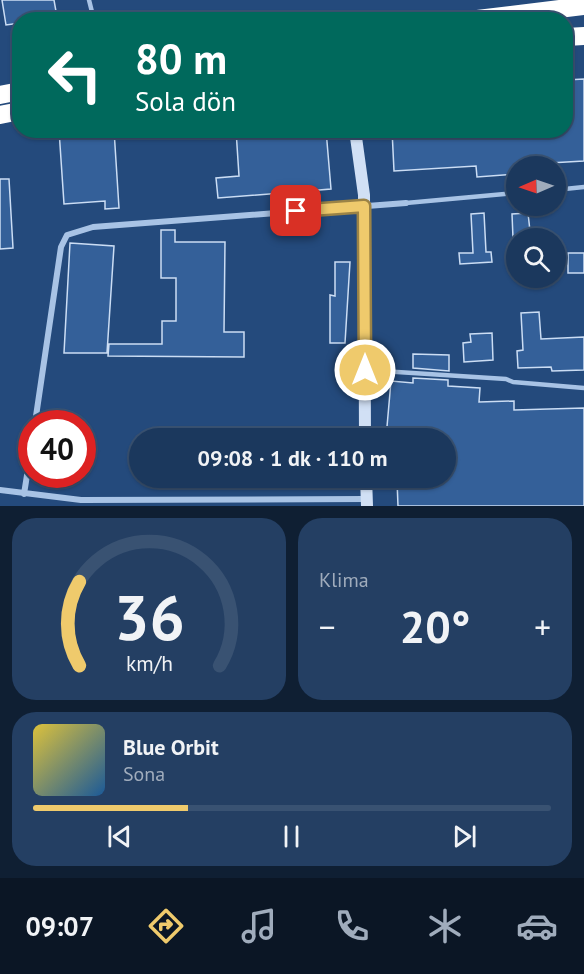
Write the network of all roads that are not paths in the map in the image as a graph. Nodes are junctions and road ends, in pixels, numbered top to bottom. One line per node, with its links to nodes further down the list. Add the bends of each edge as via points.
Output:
1 (584, 6): 2 (highway)
2 (535, 12)
3 (356, 138): 8 (street)
4 (584, 187): 5 (lane)
5 (566, 189)
6 (506, 194): 7 (lane)
7 (406, 203): 8 (street)
8 (364, 206): 9 (street); 11 (street, via 93,227 68,235 61,247)
9 (365, 370): 10 (lane); 12 (street)
10 (584, 388)
11 (37, 410)
12 (365, 428)
13 (25, 488): 15 (street)
14 (0, 490): 15 (street)
15 (24, 494): 16 (street, via 81,500)
16 (366, 503)

